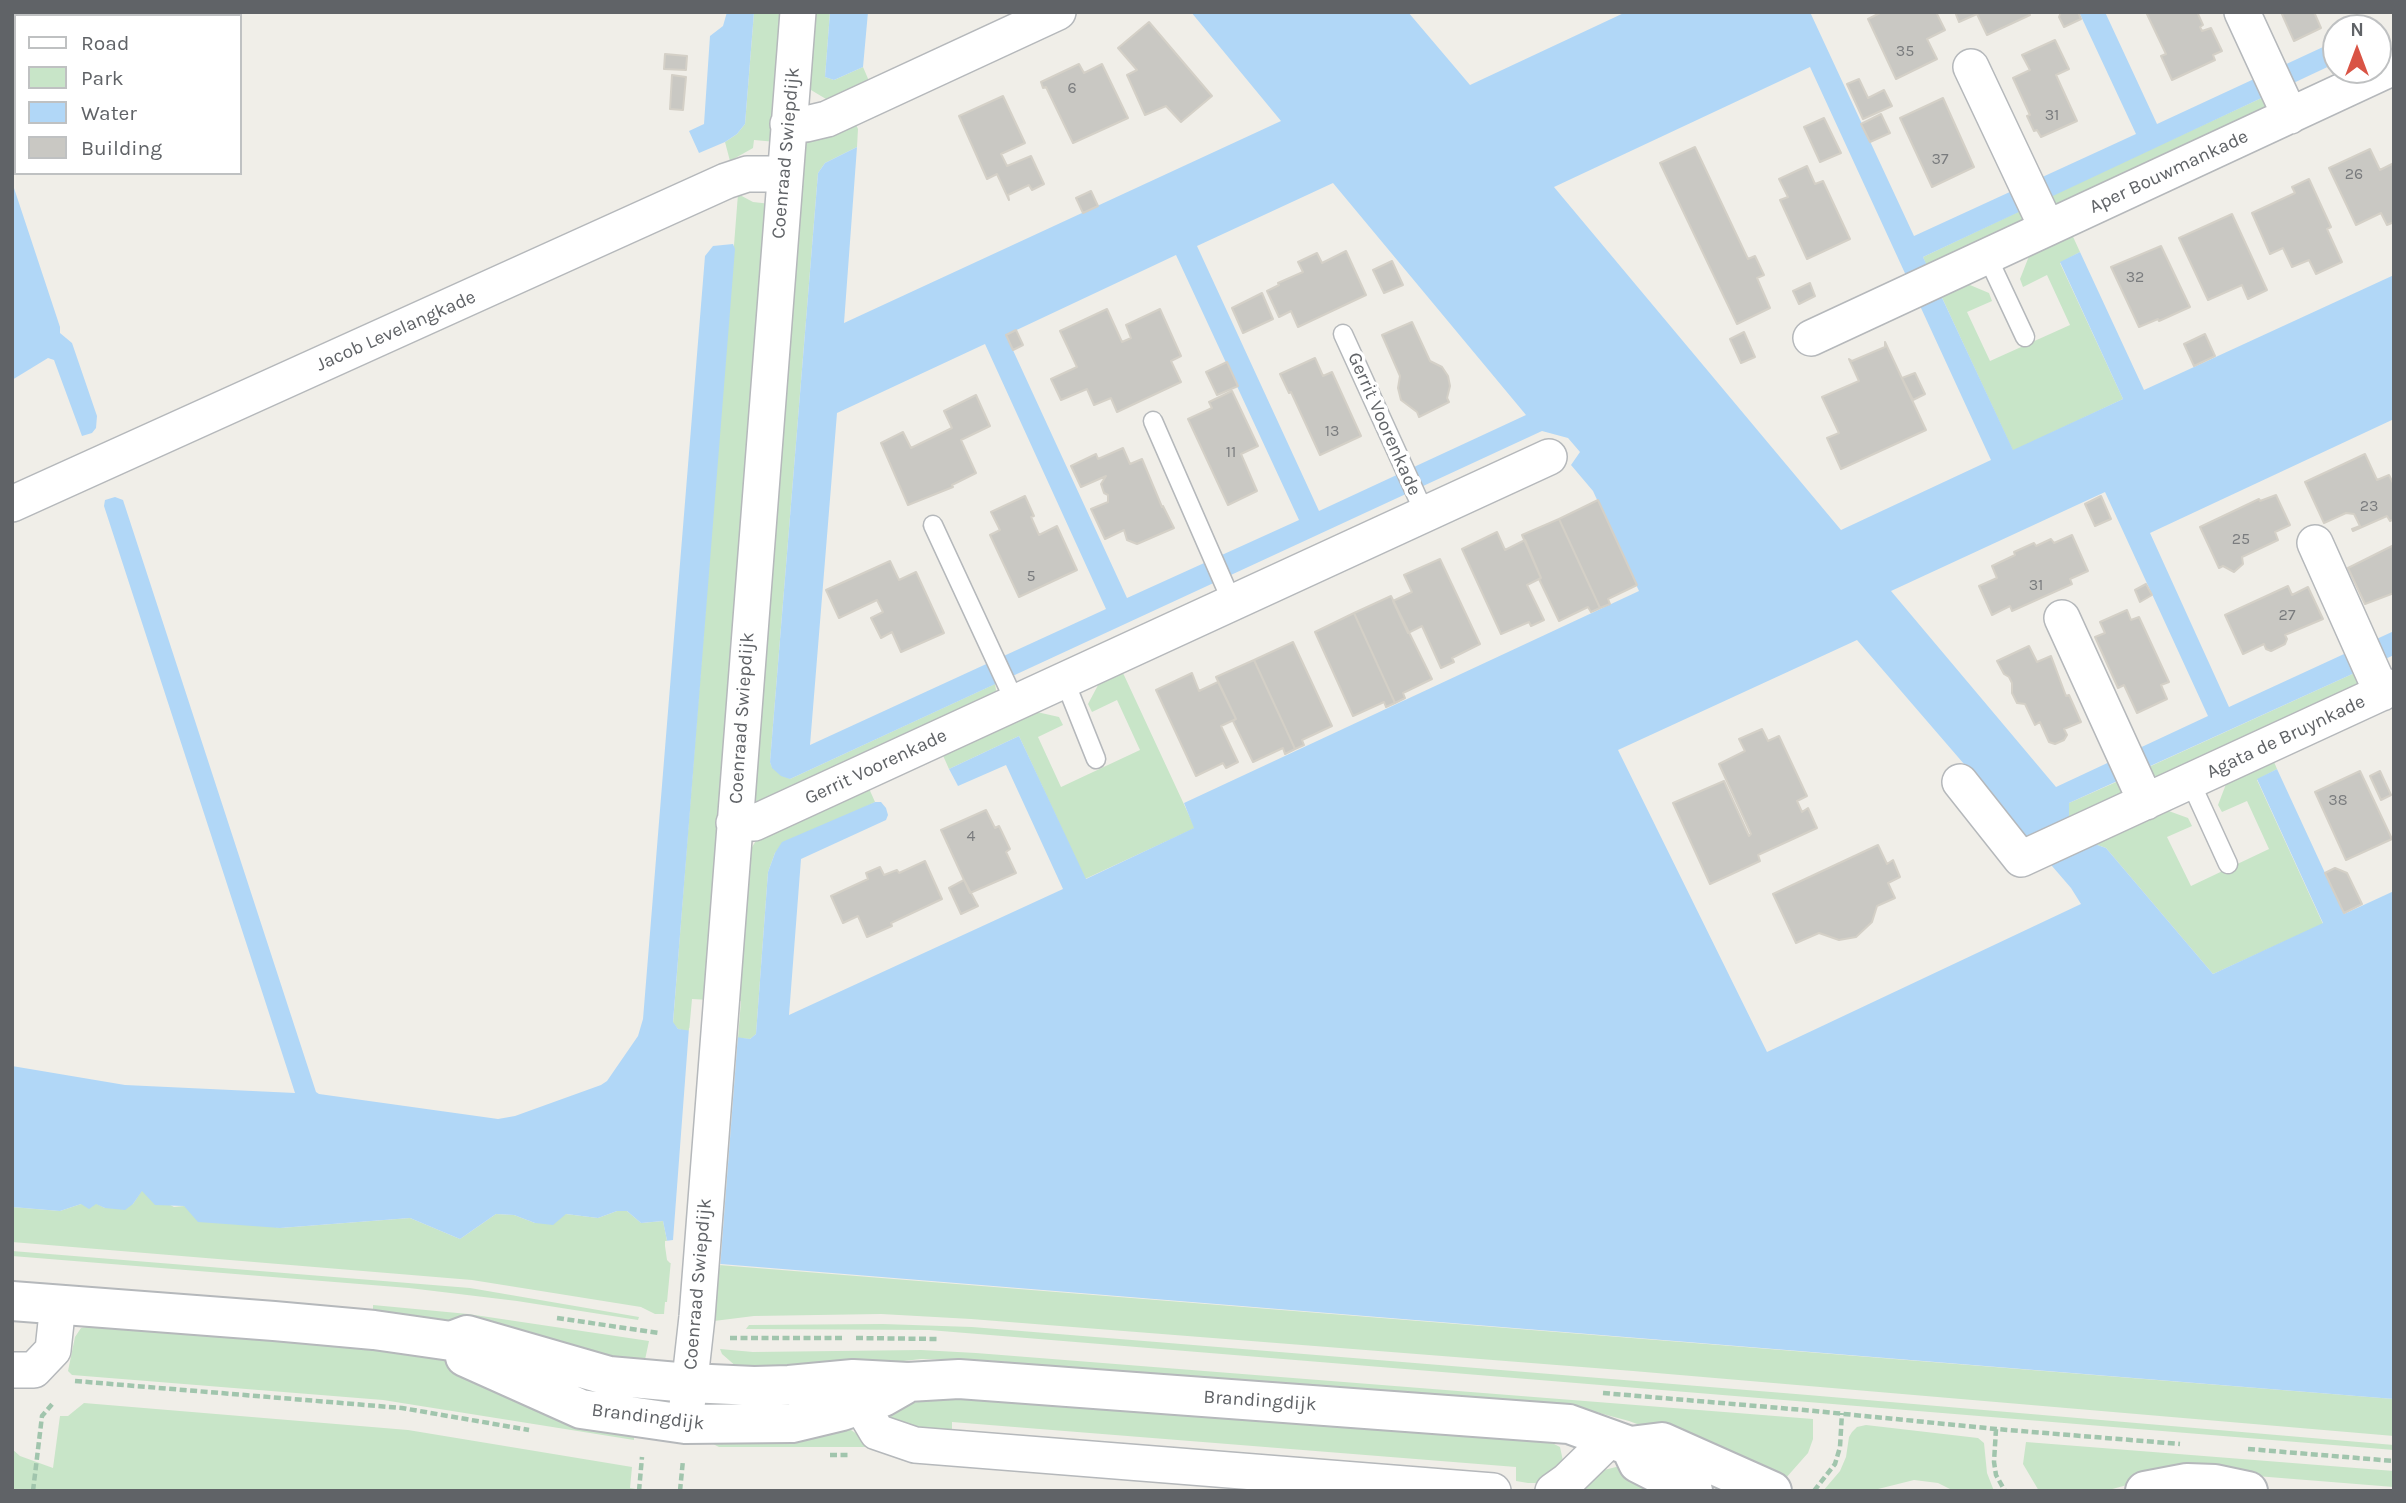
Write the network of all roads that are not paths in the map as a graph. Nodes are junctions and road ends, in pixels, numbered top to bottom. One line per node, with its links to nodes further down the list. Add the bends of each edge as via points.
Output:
1 (797, 12): 7 (street, Coenraad Swiepdijk)
2 (1058, 12): 7 (street, via 827,119)
3 (2242, 12): 6 (street)
4 (1971, 67): 9 (street)
5 (2394, 67): 6 (street, Aper Bouwmankade)
6 (2288, 110): 9 (street, Aper Bouwmankade)
7 (788, 124): 8 (street, Coenraad Swiepdijk)
8 (783, 174): 16 (street, Jacob Levelangkade, via 747,174 726,181); 29 (street, Coenraad Swiepdijk)
9 (2044, 222): 10 (street, Aper Bouwmankade)
10 (1987, 256): 12 (lane); 13 (street, Aper Bouwmankade)
11 (1343, 334): 17 (lane, Gerrit Voorenkade)
12 (2025, 337)
13 (1811, 338)
14 (1153, 422): 20 (lane)
15 (1549, 457): 17 (street, Gerrit Voorenkade)
16 (12, 504)
17 (1422, 508): 20 (street, Gerrit Voorenkade)
18 (933, 525): 24 (lane)
19 (2315, 543): 23 (street, Agata de Bruynkade)
20 (1229, 596): 22 (street, Gerrit Voorenkade)
21 (2062, 618): 28 (street)
22 (1064, 679): 24 (street, Gerrit Voorenkade); 25 (lane)
23 (2384, 686): 26 (street, Agata de Bruynkade)
24 (1013, 696): 29 (street, Gerrit Voorenkade, via 754,823)
25 (1096, 759)
26 (2190, 780): 28 (street, Agata de Bruynkade); 30 (lane, Agata de Bruynkade)
27 (1960, 782): 28 (street, Agata de Bruynkade, via 2021,859 2090,827)
28 (2142, 794)
29 (734, 823): 35 (street, Coenraad Swiepdijk)
30 (2228, 863)
31 (12, 1301): 32 (street, Brandingdijk)
32 (58, 1304): 33 (street, Brandingdijk, via 374,1330); 34 (street, via 53,1350)
33 (451, 1341): 35 (street, Brandingdijk, via 467,1335 609,1376); 37 (street, Brandingdijk, via 462,1356 580,1409)
34 (23, 1370)
35 (689, 1383): 36 (street, Brandingdijk); 37 (street, Coenraad Swiepdijk)
36 (857, 1392): 37 (street, Brandingdijk, via 792,1423); 38 (street, Brandingdijk, via 908,1382 993,1380 1569,1424); 39 (street, via 877,1432 915,1445)
37 (685, 1424)
38 (1620, 1442): 40 (street); 41 (street, Brandingdijk, via 1638,1463); 42 (street, Brandingdijk, via 1662,1442)
39 (1493, 1491)
40 (1553, 1491)
41 (1693, 1491)
42 (1772, 1491)
43 (2145, 1491): 44 (street, via 2203,1483)
44 (2248, 1491)

